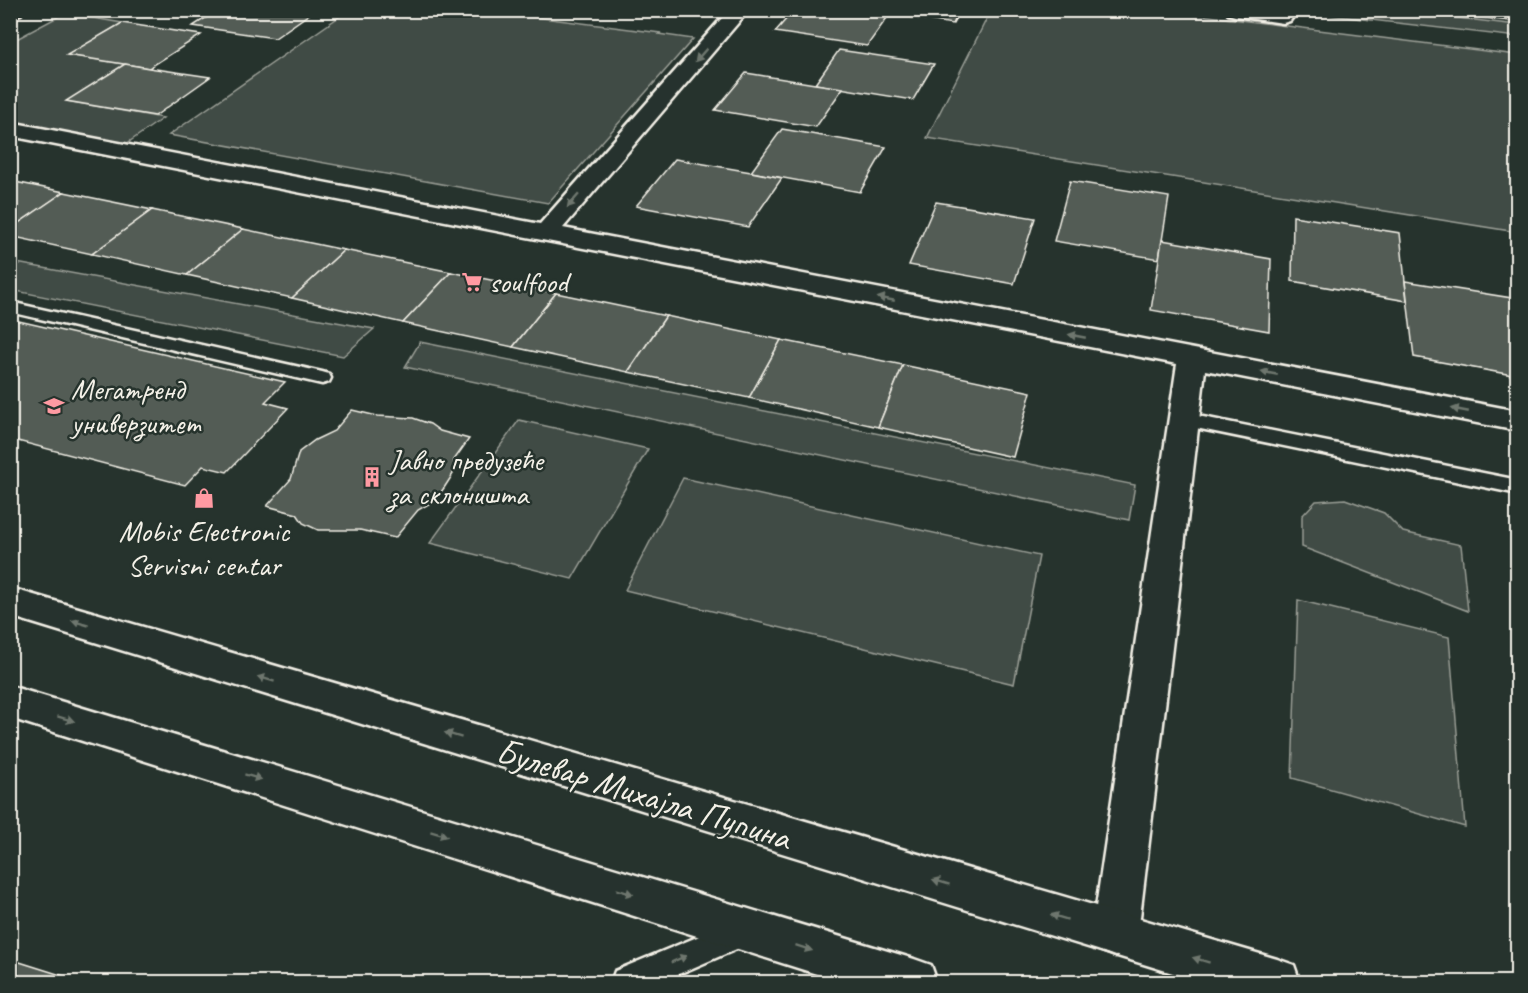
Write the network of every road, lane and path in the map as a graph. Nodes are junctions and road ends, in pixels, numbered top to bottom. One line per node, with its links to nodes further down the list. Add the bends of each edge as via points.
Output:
1 (740, 10): 5 (street, one-way to 5)
2 (1235, 10): 3 (street)
3 (1283, 17)
4 (10, 129): 5 (street)
5 (545, 233): 7 (street, one-way to 5)
6 (10, 307): 8 (lane)
7 (1192, 358): 9 (street); 10 (street, one-way to 7)
8 (322, 378)
9 (1184, 419): 11 (lane); 15 (street)
10 (1518, 421)
11 (1518, 487)
12 (10, 602): 15 (street, Булевар Михајла Пупина, one-way to 12)
13 (10, 702): 14 (street, one-way to 14)
14 (748, 930): 16 (lane, one-way to 14); 17 (street, one-way to 17)
15 (1115, 934): 18 (street, Булевар Михајла Пупина, one-way to 15)
16 (626, 982)
17 (914, 982)
18 (1277, 982)

